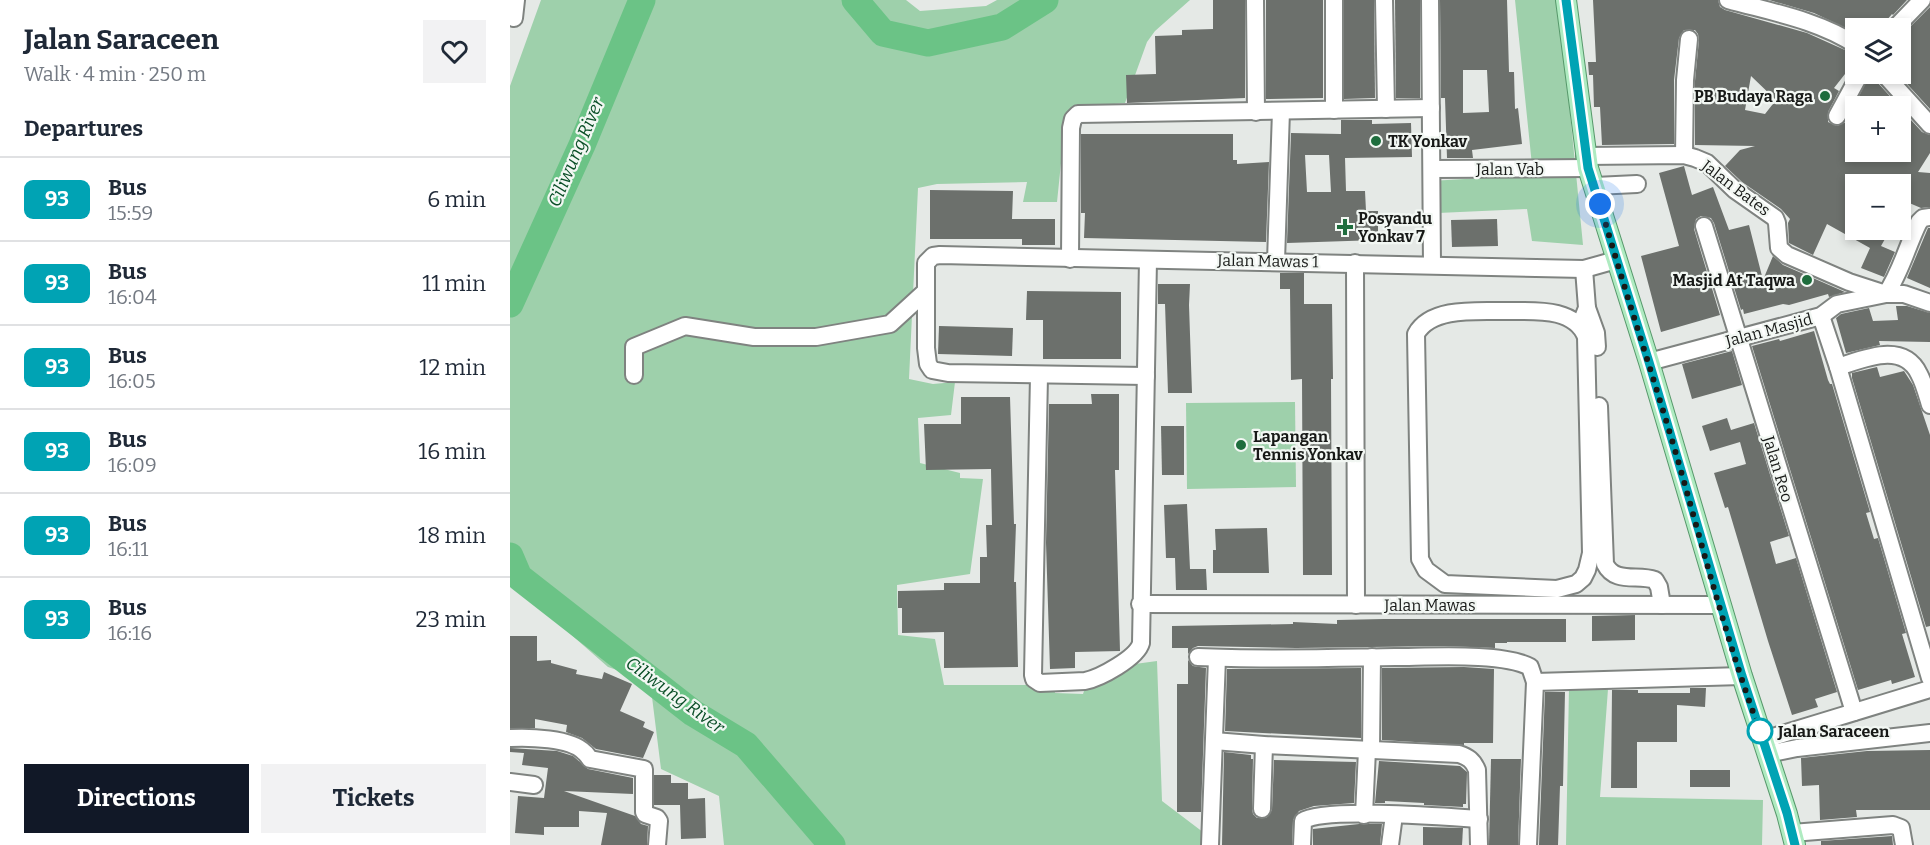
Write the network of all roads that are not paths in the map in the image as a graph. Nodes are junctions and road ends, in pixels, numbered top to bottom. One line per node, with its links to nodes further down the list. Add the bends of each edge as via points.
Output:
1 (516, 0): 10 (street)
2 (1255, 0): 20 (street)
3 (1334, 0): 18 (street)
4 (1384, 0): 17 (street)
5 (1430, 0): 16 (street)
6 (1566, 0): 25 (main road)
7 (1728, 0): 9 (street)
8 (1922, 0): 11 (street)
9 (1770, 5): 13 (street)
10 (514, 18)
11 (1905, 18)
12 (1689, 39): 23 (street)
13 (1845, 39)
14 (1855, 84): 21 (street)
15 (1893, 84): 22 (street)
16 (1431, 108): 17 (street); 24 (street)
17 (1386, 109): 18 (street)
18 (1334, 110): 19 (street)
19 (1281, 111): 20 (street); 32 (street)
20 (1256, 112): 29 (street, via 1075,116 1071,128)
21 (1837, 116)
22 (1930, 125)
23 (1684, 155): 25 (street, Jalan Bates); 37 (street, Jalan Bates, via 1707,163 1735,190 1775,218 1779,248 1787,255)
24 (1432, 169): 25 (street, Jalan Vab); 34 (street)
25 (1590, 170): 26 (street); 31 (main road)
26 (1637, 184)
27 (1930, 216): 37 (street, via 1919,222)
28 (1704, 226): 42 (street, Jalan Reo)
29 (1070, 259): 30 (street, Jalan Mawas 1); 36 (street, Jalan Mawas 1, via 940,255 929,259 925,268)
30 (1148, 260): 32 (street, Jalan Mawas 1); 47 (street)
31 (1616, 260): 35 (street, Jalan Mawas 1); 43 (main road)
32 (1276, 261): 33 (street, Jalan Mawas 1)
33 (1355, 263): 34 (street, Jalan Mawas 1); 50 (street)
34 (1432, 265): 35 (street, Jalan Mawas 1)
35 (1584, 269): 39 (street)
36 (925, 292): 45 (street, via 890,324 816,337 754,337 685,326 634,347); 46 (street, via 927,358 932,370)
37 (1886, 294): 38 (street, via 1904,294); 40 (street, Jalan Masjid, via 1837,304)
38 (1930, 303)
39 (1587, 308): 41 (street); 51 (street, via 1597,345 1605,564 1618,577 1655,580)
40 (1821, 316): 42 (street, Jalan Masjid); 44 (street)
41 (1580, 327): 41 (street, via 1586,342 1591,553 1587,570 1576,584 1557,589 1454,585 1437,580 1426,570 1419,552 1416,334 1423,323 1440,315 1472,312 1551,312)
42 (1737, 339): 43 (street, Jalan Masjid); 60 (street, Jalan Reo)
43 (1649, 362): 52 (main road)
44 (1838, 367): 48 (street, via 1881,354 1897,356 1918,371); 57 (street)
45 (634, 375)
46 (1039, 376): 47 (street); 49 (street, via 1034,679 1040,683 1092,680 1128,659 1140,648)
47 (1146, 376): 49 (street)
48 (1930, 405)
49 (1140, 604): 50 (street, Jalan Mawas)
50 (1356, 605): 51 (street, Jalan Mawas)
51 (1662, 605): 52 (street, Jalan Mawas)
52 (1720, 605): 56 (main road)
53 (1198, 657): 55 (street)
54 (1372, 657): 55 (street); 58 (street, via 1516,661 1530,667); 66 (street)
55 (1217, 658): 63 (street)
56 (1742, 676): 58 (street); 65 (main road)
57 (1930, 678)
58 (1534, 682): 79 (street)
59 (1930, 689): 60 (street)
60 (1854, 712): 65 (street)
61 (1930, 733): 65 (street, via 1797,748)
62 (510, 738): 74 (street, via 530,737 565,744 585,752 590,759 644,769 644,812 658,821)
63 (1214, 741): 64 (street); 75 (street)
64 (1264, 746): 66 (street); 69 (street)
65 (1765, 747): 73 (main road)
66 (1369, 750): 71 (street); 72 (street, via 1468,757 1477,770)
67 (510, 782): 68 (street)
68 (534, 785)
69 (1262, 809)
70 (1394, 814): 71 (street); 72 (street); 77 (street)
71 (1364, 815): 76 (street, via 1306,819)
72 (1479, 819): 78 (street)
73 (1794, 839): 80 (street, via 1893,825 1901,828)
74 (657, 845)
75 (1210, 845)
76 (1302, 845)
77 (1390, 845)
78 (1479, 845)
79 (1528, 845)
80 (1904, 845)

